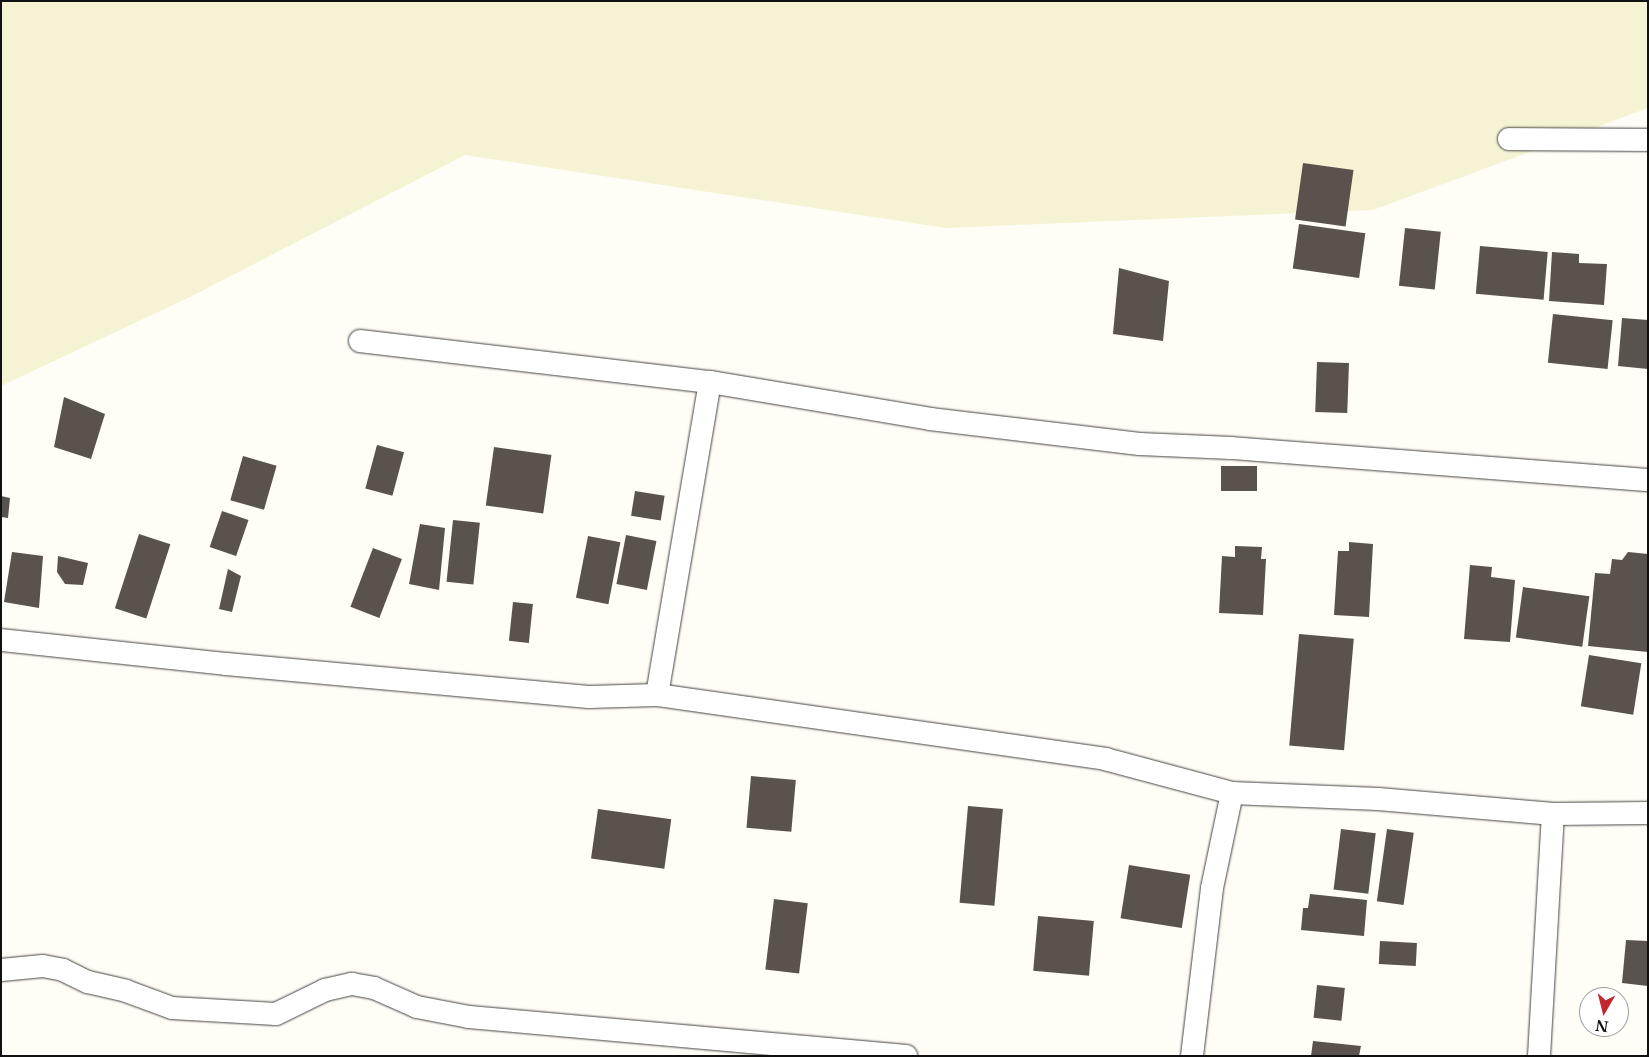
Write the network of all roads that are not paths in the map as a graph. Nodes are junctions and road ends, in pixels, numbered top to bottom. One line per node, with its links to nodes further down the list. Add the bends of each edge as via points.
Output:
1 (1509, 140): 2 (street)
2 (1648, 140)
3 (360, 341): 4 (street)
4 (710, 382): 5 (street, via 930,419 1140,444); 7 (street)
5 (1648, 480)
6 (1, 640): 7 (street, via 589,697)
7 (657, 695): 8 (street, via 1104,759)
8 (1232, 793): 10 (street, via 1378,799); 13 (street, via 1212,888)
9 (1648, 813): 10 (street)
10 (1553, 814): 14 (street)
11 (1, 970): 12 (street, via 43,966 63,970 88,982 126,991 172,1008 276,1014 325,990 352,984 374,988 417,1007 469,1017)
12 (906, 1056)
13 (1192, 1056)
14 (1540, 1056)

